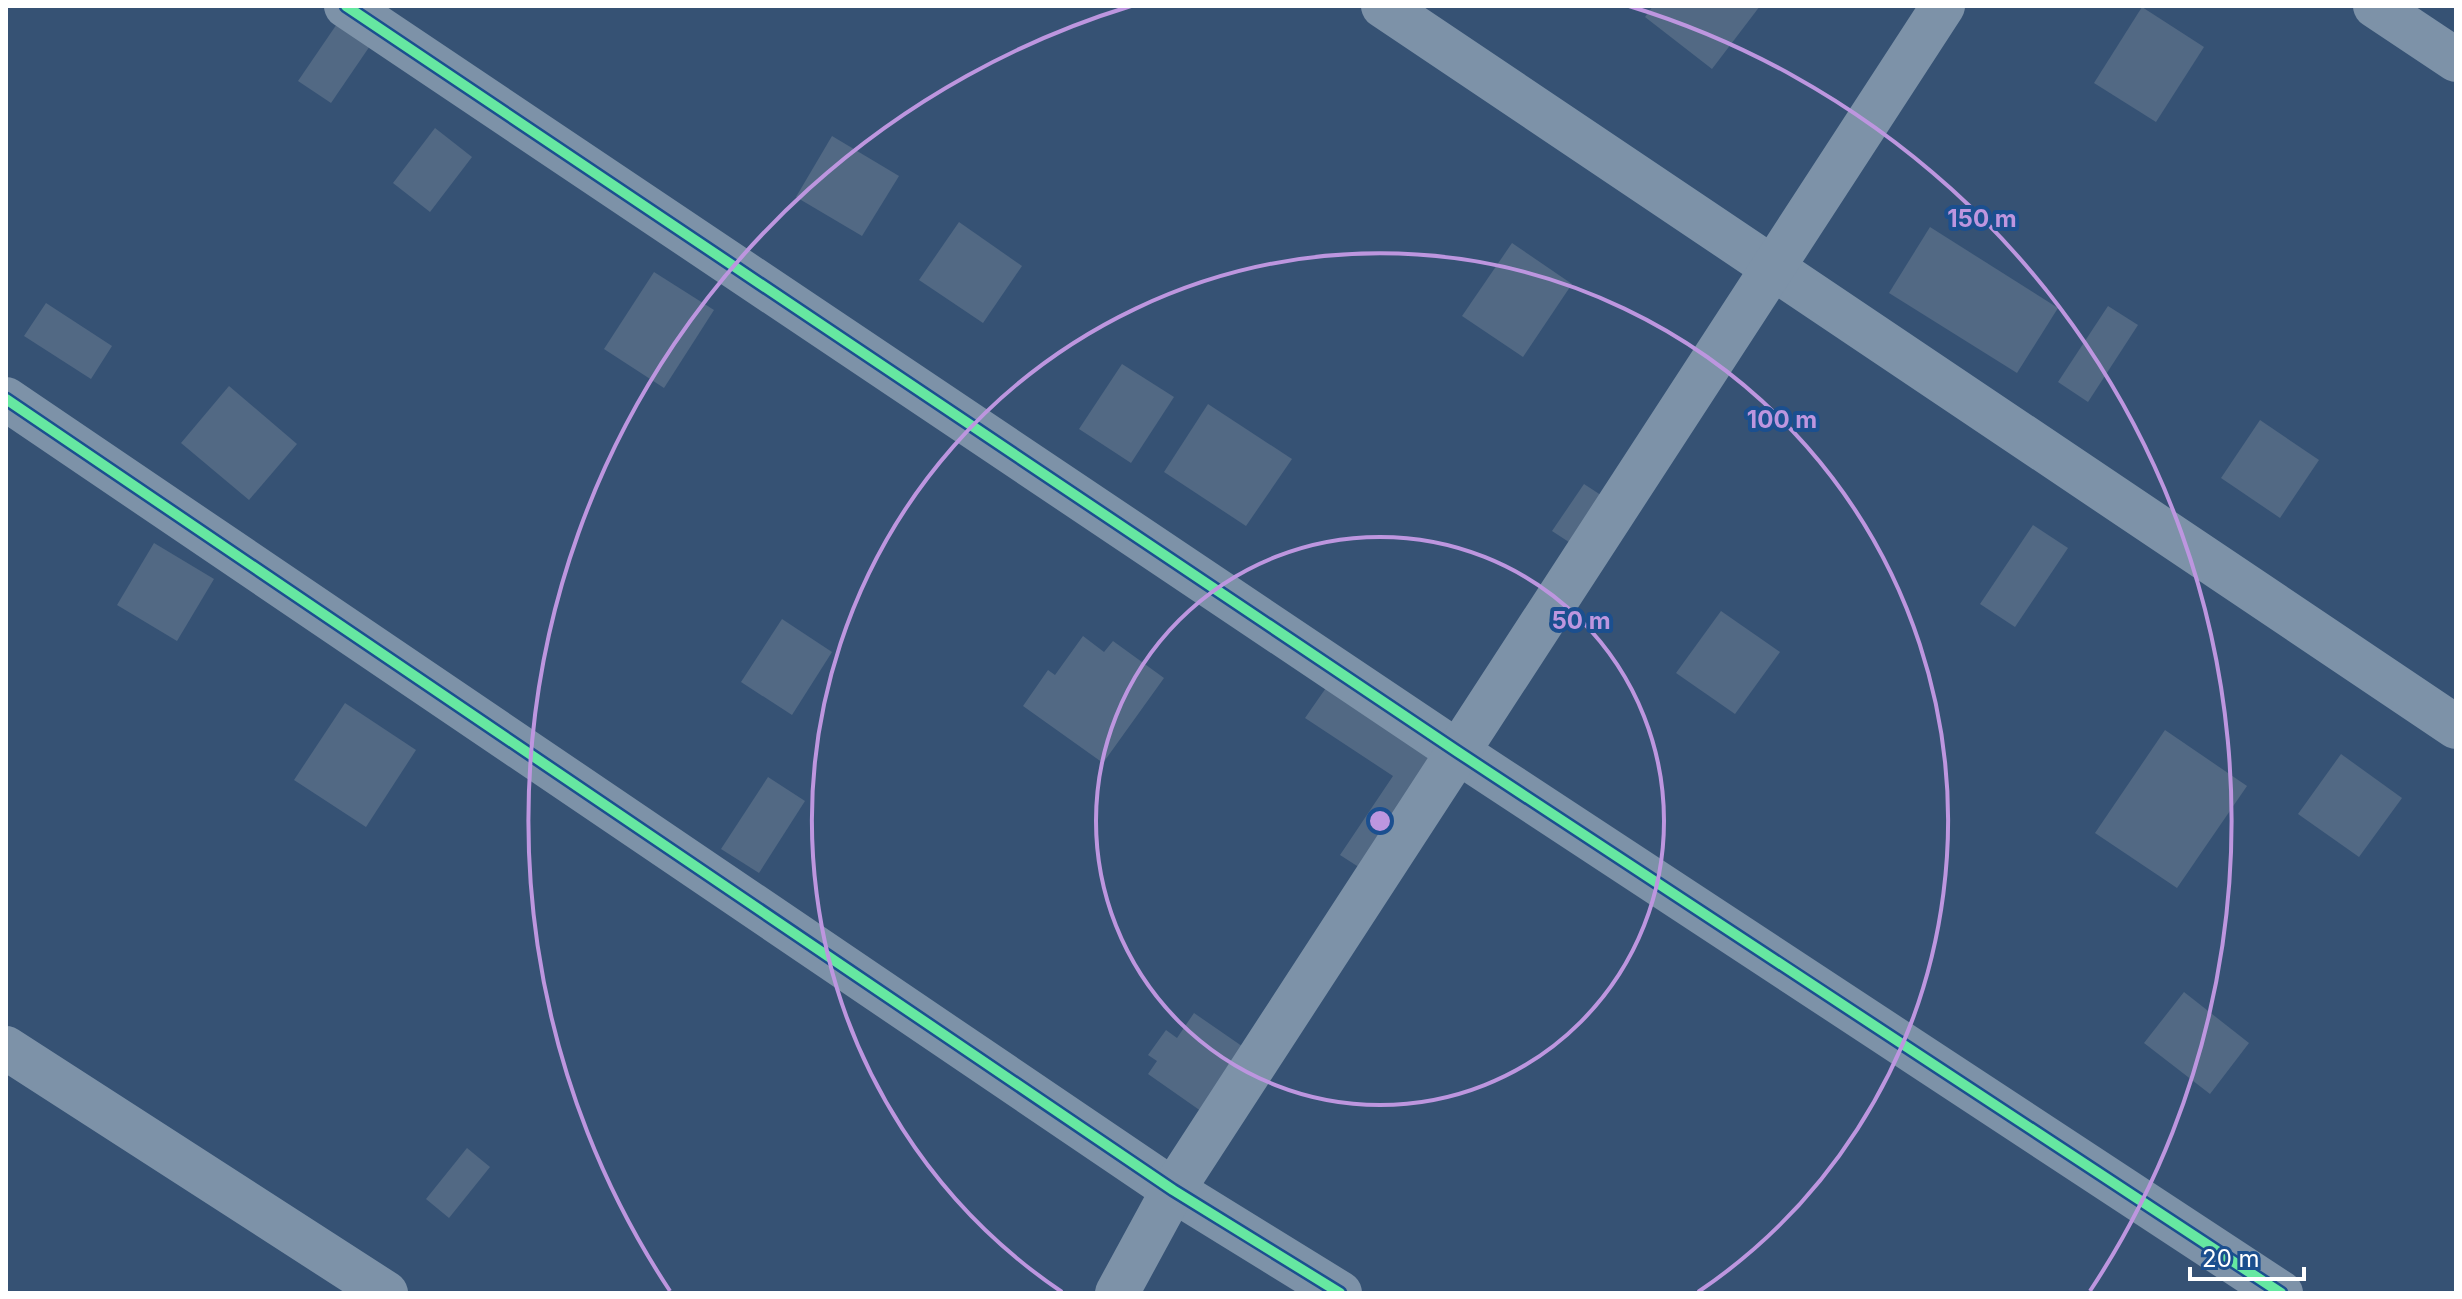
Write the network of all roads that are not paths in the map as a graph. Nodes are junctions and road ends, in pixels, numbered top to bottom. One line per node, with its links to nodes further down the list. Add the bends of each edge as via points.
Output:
1 (346, 6): 9 (street)
2 (1383, 6): 6 (street)
3 (1943, 6): 6 (street)
4 (2375, 6): 5 (street)
5 (2456, 60)
6 (1773, 267): 8 (street); 9 (street)
7 (6, 399): 11 (street)
8 (2456, 727)
9 (1458, 752): 11 (street); 15 (street)
10 (6, 1048): 12 (street)
11 (1173, 1190): 13 (street); 14 (street)
12 (386, 1293)
13 (1117, 1293)
14 (1340, 1293)
15 (2281, 1293)

